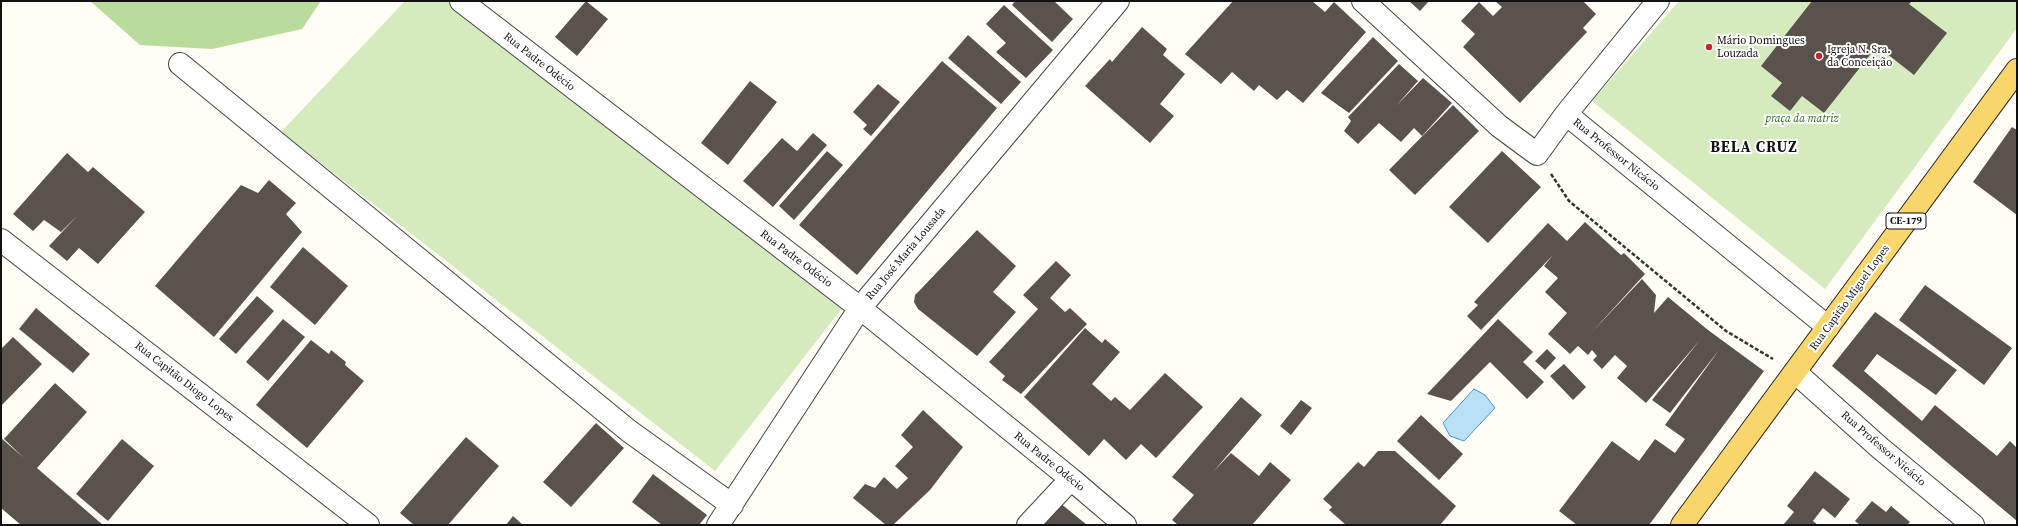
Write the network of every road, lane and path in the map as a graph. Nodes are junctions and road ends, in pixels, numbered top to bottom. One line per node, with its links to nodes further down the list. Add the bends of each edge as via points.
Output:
1 (461, 1): 10 (street, Rua Padre Odécio)
2 (1118, 1): 10 (street, Rua José Maria Lousada)
3 (1363, 1): 8 (street, via 1499,126)
4 (1658, 1): 7 (street)
5 (180, 64): 14 (street, via 629,431)
6 (2017, 70): 11 (main road, Rua Capitão Miguel Lopes / CE-179)
7 (1566, 114): 8 (street, Rua Professor Nicácio); 11 (street, Rua Professor Nicácio)
8 (1537, 154): 12 (path, via 1569,201 1726,331)
9 (1, 240): 15 (street, Rua Capitão Diogo Lopes)
10 (860, 308): 13 (street, Rua Padre Odécio); 14 (street, Rua José Maria Lousada)
11 (1828, 327): 12 (main road, Rua Capitão Miguel Lopes / CE-179)
12 (1795, 372): 19 (main road, Rua Capitão Miguel Lopes / CE-179); 20 (street, Rua Professor Nicácio, via 1880,448)
13 (1071, 479): 17 (street); 18 (street, Rua Padre Odécio)
14 (732, 505): 16 (street, Rua José Maria Lousada)
15 (368, 525)
16 (718, 525)
17 (1028, 525)
18 (1125, 525)
19 (1682, 525)
20 (1973, 525)

